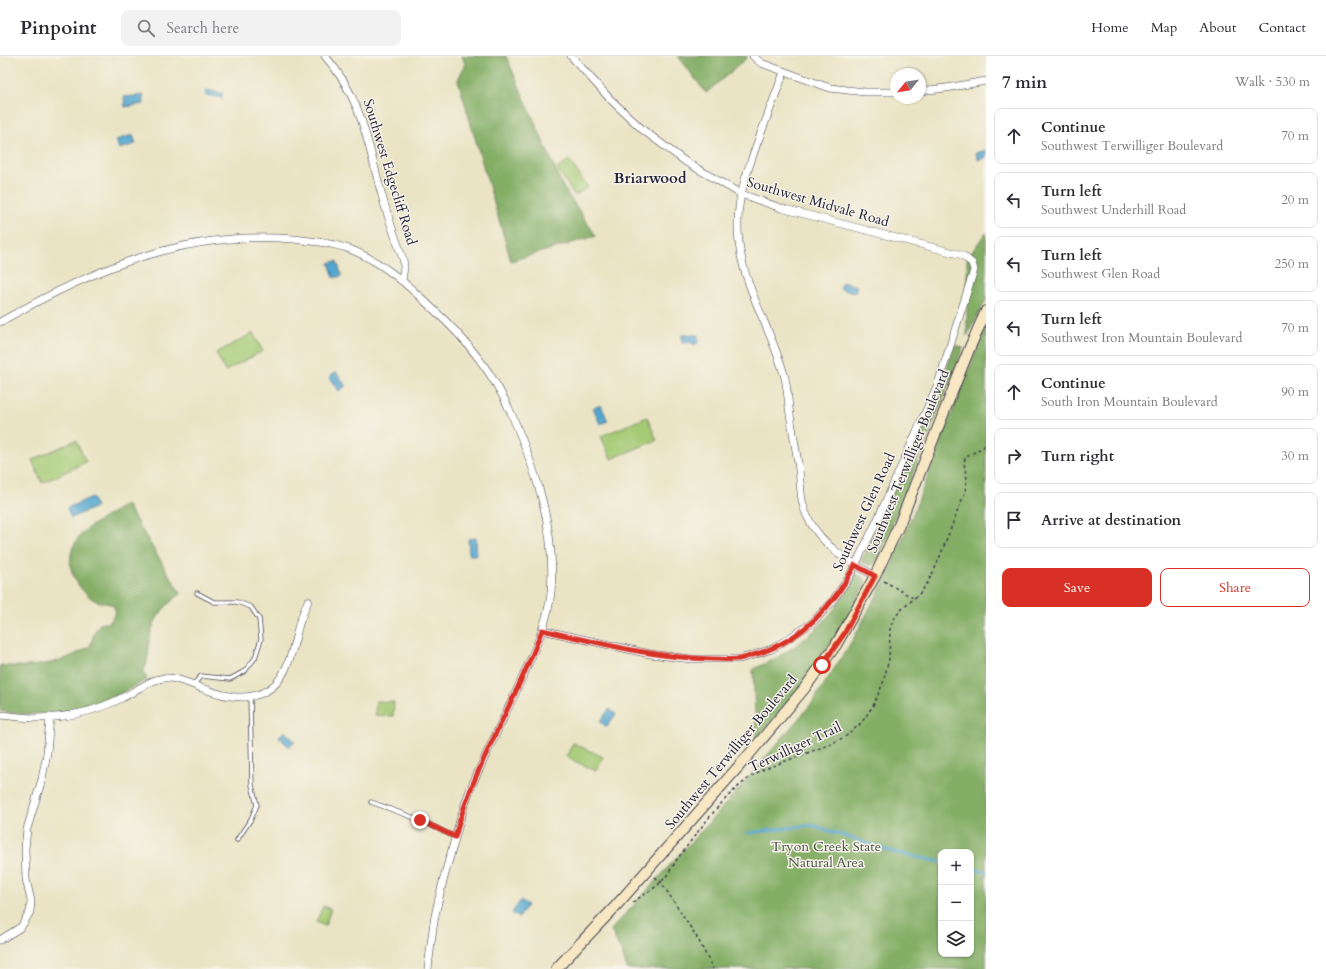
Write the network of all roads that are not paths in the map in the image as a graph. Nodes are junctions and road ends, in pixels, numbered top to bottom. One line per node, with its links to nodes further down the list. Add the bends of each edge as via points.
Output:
1 (325, 56): 10 (street, Southwest Edgecliff Road, via 348,88 361,117 403,259)
2 (571, 56): 8 (street, Southwest Midvale Road, via 598,88 643,130 686,162)
3 (753, 56): 4 (street, via 761,63)
4 (784, 72): 7 (street, via 830,88); 8 (street)
5 (986, 81): 6 (street)
6 (926, 90)
7 (890, 92)
8 (741, 194): 9 (street, Southwest Midvale Road, via 781,208); 13 (street, via 738,230 742,259 750,290 785,378 804,509 822,539)
9 (962, 255): 13 (street, Southwest Glen Road, via 972,263 974,270 946,362 877,521)
10 (402, 281): 12 (street, via 384,267 335,244 269,238 225,240 181,246 116,265); 17 (street, via 459,333 476,354 502,393 531,460 544,502 551,560 550,601)
11 (986, 311): 14 (main road, Southwest Terwilliger Boulevard, via 899,525)
12 (0, 322)
13 (855, 565): 14 (street); 17 (street, Southwest Glen Road, via 831,603 812,623 772,649 740,659 690,659 650,654)
14 (875, 576): 27 (main road, Southwest Terwilliger Boulevard, via 836,645 804,689 648,870)
15 (197, 594): 18 (lane, via 214,602 237,602 251,607 258,619 261,639 255,658 246,671 230,679 201,676)
16 (308, 601): 19 (street, via 289,661 282,674 265,692)
17 (542, 630): 23 (street, via 467,798)
18 (193, 685): 19 (street, via 217,694); 21 (street, via 174,678 164,678 153,681 121,699 92,709)
19 (250, 697): 24 (lane, via 252,785 257,805)
20 (0, 715): 21 (street)
21 (50, 717): 25 (street, via 42,779 27,829 26,879 31,901 30,912 21,927)
22 (371, 802): 23 (lane, via 420,820)
23 (455, 837): 26 (street, via 434,918)
24 (237, 840)
25 (0, 940)
26 (428, 969)
27 (556, 969)

